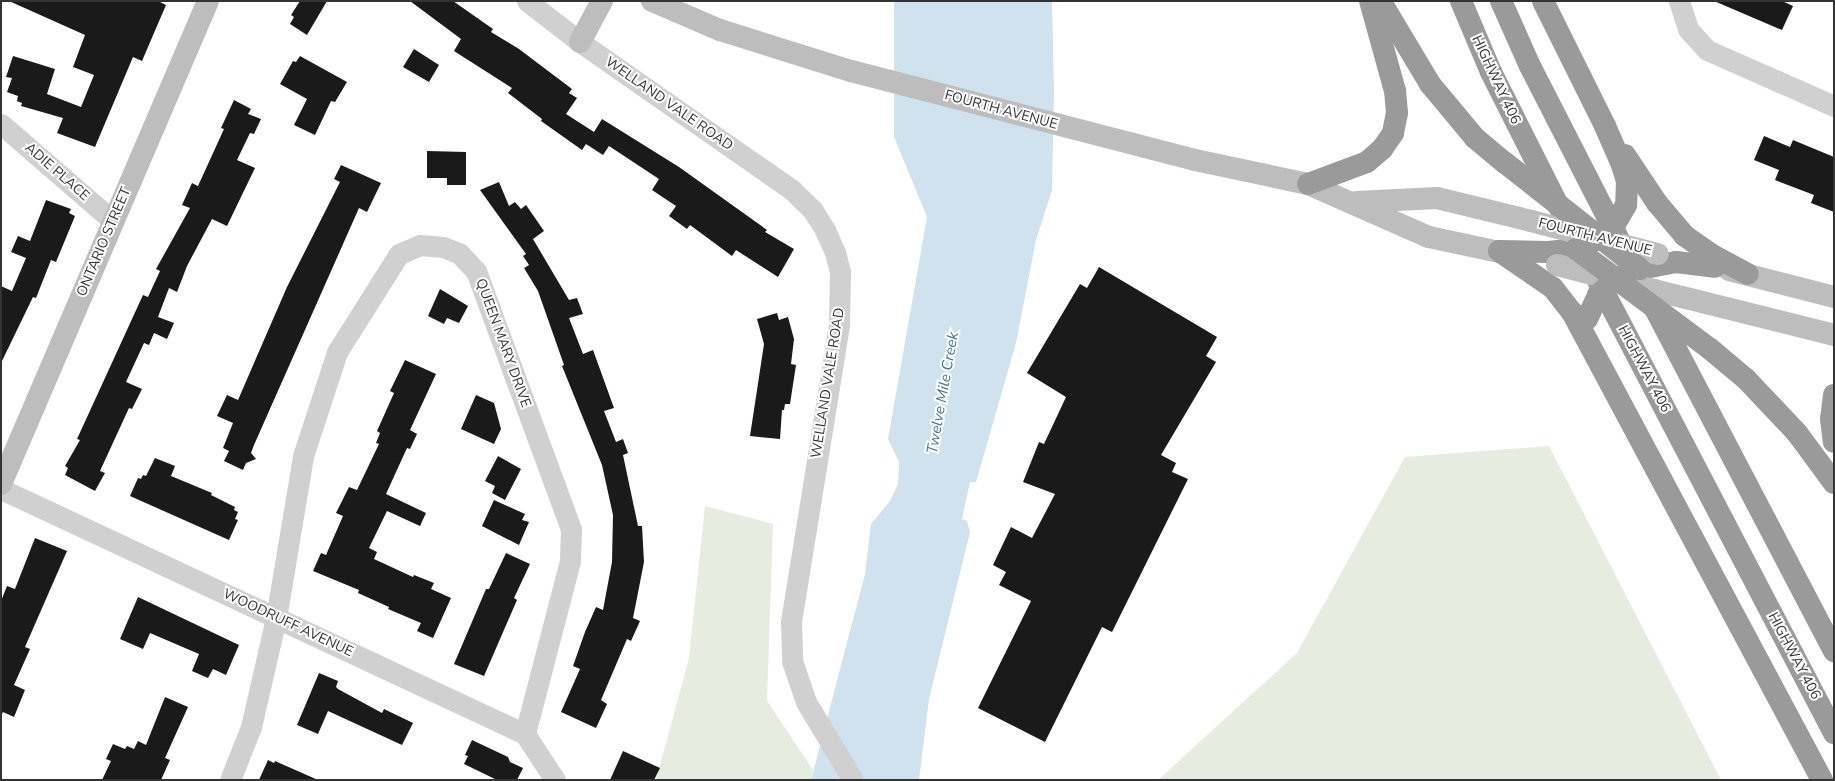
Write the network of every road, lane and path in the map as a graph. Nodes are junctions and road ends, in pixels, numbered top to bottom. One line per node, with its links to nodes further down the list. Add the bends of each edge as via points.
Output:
1 (208, 1): 17 (main road, ONTARIO STREET)
2 (527, 1): 11 (street, WELLAND VALE ROAD)
3 (602, 1): 11 (main road)
4 (652, 1): 15 (main road, FOURTH AVENUE, via 720,30 851,71 1195,160)
5 (1370, 1): 15 (highway, via 1395,91 1397,113 1393,133 1382,150 1367,162)
6 (1381, 1): 19 (highway, bridge, via 1430,84 1475,138)
7 (1461, 1): 37 (highway, HIGHWAY 406, via 1491,72 1535,161)
8 (1501, 1): 36 (highway, via 1579,164)
9 (1543, 1): 14 (highway)
10 (1679, 1): 12 (street, via 1688,30 1707,50)
11 (580, 42): 41 (street, WELLAND VALE ROAD, via 792,190 812,209 826,230 835,252 840,272 839,325 791,623 792,661 806,702)
12 (1834, 106)
13 (1, 124): 17 (street, ADIE PLACE)
14 (1605, 126): 19 (highway, bridge, via 1627,181 1626,205 1617,222); 24 (highway, via 1674,225 1695,244)
15 (1308, 184): 16 (main road, FOURTH AVENUE)
16 (1354, 202): 18 (main road, FOURTH AVENUE, via 1437,198); 21 (main road, FOURTH AVENUE, via 1429,237)
17 (113, 221): 33 (main road, ONTARIO STREET)
18 (1531, 221): 19 (main road, FOURTH AVENUE, bridge); 20 (highway, bridge, via 1550,230)
19 (1600, 238): 20 (highway, bridge); 23 (highway, bridge)
20 (1576, 249): 22 (highway); 25 (highway, bridge)
21 (1499, 251): 22 (main road, FOURTH AVENUE); 29 (highway, via 1538,277 1564,299)
22 (1552, 259): 25 (main road, FOURTH AVENUE, bridge)
23 (1652, 262): 24 (main road, FOURTH AVENUE, via 1714,267); 25 (highway, bridge); 26 (highway, bridge)
24 (1748, 274): 27 (main road, FOURTH AVENUE)
25 (1615, 280): 26 (main road, bridge); 29 (highway, bridge, via 1598,295 1587,319 1588,335); 32 (highway, bridge, via 1709,348 1746,379 1797,433)
26 (1682, 297): 28 (main road)
27 (1834, 297)
28 (1834, 335)
29 (1595, 352): 42 (highway)
30 (1834, 395): 31 (highway, via 1831,419)
31 (1834, 442)
32 (1834, 483)
33 (1, 484)
34 (1, 489): 35 (street, WOODRUFF AVENUE)
35 (276, 618): 38 (street, WOODRUFF AVENUE); 38 (street, QUEEN MARY DRIVE, via 303,456 337,352 399,254 420,245 443,247 459,253 476,271 571,529 570,561); 39 (street, QUEEN MARY DRIVE, via 251,727)
36 (1834, 651)
37 (1834, 733)
38 (525, 734): 40 (street)
39 (230, 780)
40 (555, 780)
41 (853, 780)
42 (1822, 780)

